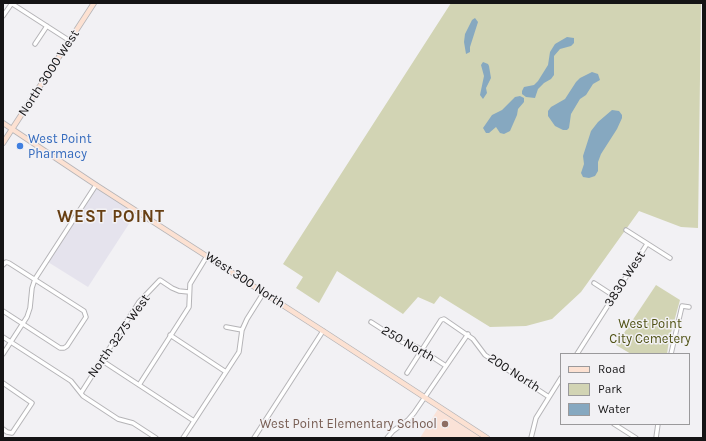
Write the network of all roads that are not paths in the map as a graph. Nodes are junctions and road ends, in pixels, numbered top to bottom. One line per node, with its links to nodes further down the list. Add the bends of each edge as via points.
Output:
1 (11, 3): 3 (street); 4 (street)
2 (94, 3): 5 (main road, North 3000 West)
3 (3, 16)
4 (47, 26): 5 (street); 6 (street)
5 (70, 41): 8 (main road, North 3000 West)
6 (35, 44)
7 (3, 123): 8 (main road, West 300 North)
8 (12, 129): 9 (main road, North 3000 West); 10 (main road, West 300 North)
9 (3, 143)
10 (96, 185): 13 (main road, West 300 North); 16 (street)
11 (626, 230): 12 (street)
12 (647, 244): 14 (street); 20 (street, 3830 West)
13 (208, 256): 18 (street, via 190,284); 19 (main road, West 300 North)
14 (670, 258)
15 (4, 264): 16 (street, via 10,263)
16 (35, 279): 24 (street, via 30,308); 24 (street, via 84,311 86,317 64,348 60,348)
17 (594, 282): 20 (street)
18 (189, 292): 29 (street, via 189,307); 36 (street, North 3275 West, via 178,291 160,280 139,302)
19 (264, 292): 26 (street); 27 (main road, West 300 North)
20 (614, 296): 33 (street, 3830 West)
21 (689, 308): 34 (street, via 682,306)
22 (3, 311): 24 (street)
23 (370, 322): 32 (street, 250 North, via 402,342)
24 (23, 324): 31 (street)
25 (226, 327): 26 (street)
26 (242, 330): 38 (street, via 239,352)
27 (323, 331): 45 (main road, West 300 North); 52 (street)
28 (468, 334): 32 (street, 200 North, via 442,319); 37 (street); 44 (street, 200 North, via 485,355)
29 (170, 335): 38 (street); 42 (street)
30 (3, 337): 31 (street)
31 (11, 342): 35 (street); 43 (street, via 71,381)
32 (422, 350): 37 (street, 250 North); 39 (street)
33 (577, 353)
34 (671, 353)
35 (3, 354)
36 (101, 360): 42 (street); 43 (street, North 3275 West)
37 (446, 366): 45 (street)
38 (226, 372): 46 (street)
39 (407, 373)
40 (560, 380): 44 (street)
41 (3, 383): 49 (street, via 32,403 12,433)
42 (139, 384): 46 (street)
43 (81, 393): 50 (street, via 118,419 133,423)
44 (549, 397): 55 (street, via 536,418)
45 (425, 398): 53 (street, via 412,416); 54 (main road, West 300 North)
46 (194, 421): 51 (street)
47 (616, 425): 56 (street)
48 (658, 425): 57 (street)
49 (3, 429)
50 (156, 438)
51 (183, 438)
52 (254, 438)
53 (387, 438)
54 (486, 438)
55 (531, 438)
56 (636, 438)
57 (656, 438)

